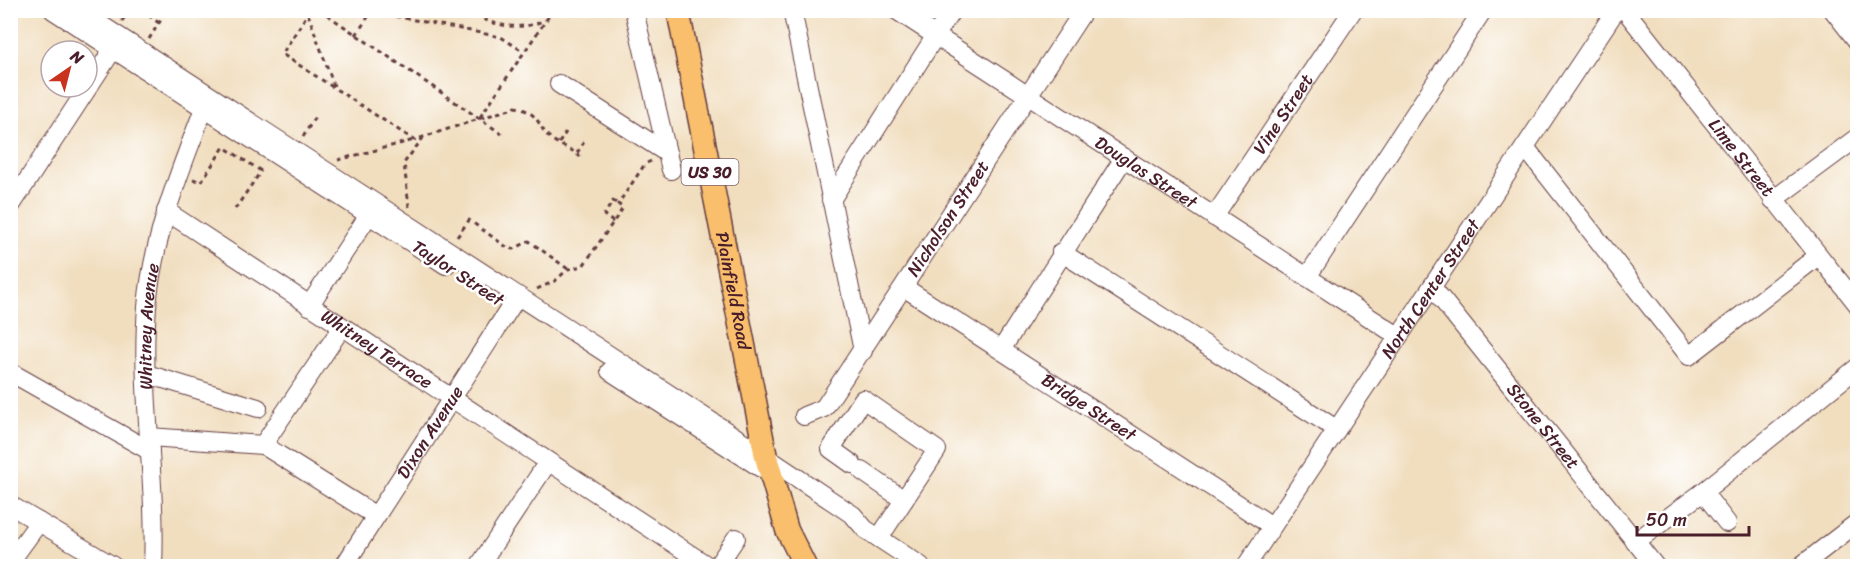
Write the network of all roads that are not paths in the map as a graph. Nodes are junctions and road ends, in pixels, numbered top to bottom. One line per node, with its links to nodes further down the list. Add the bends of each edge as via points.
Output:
1 (53, 10): 15 (street, Taylor Street)
2 (78, 10): 15 (street, Taylor Street)
3 (634, 10): 17 (street, via 668,160)
4 (678, 10): 51 (main road, Plainfield Road / US 30)
5 (792, 10): 23 (street)
6 (896, 10): 14 (street, Douglas Street)
7 (952, 10): 14 (street)
8 (1084, 10): 18 (street, Nicholson Street)
9 (1353, 10): 28 (street, Vine Street)
10 (1483, 10): 31 (street)
11 (1616, 10): 21 (street, North Center Street)
12 (1625, 10): 24 (street, Lime Street)
13 (1833, 10): 16 (street)
14 (935, 36): 18 (street, Douglas Street); 23 (street)
15 (118, 37): 19 (street, Taylor Street); 25 (street)
16 (1857, 42)
17 (559, 84)
18 (1027, 96): 22 (street, Douglas Street); 33 (street, Nicholson Street)
19 (206, 102): 26 (street, Taylor Street); 27 (street, Whitney Avenue)
20 (1857, 137): 24 (street)
21 (1526, 147): 30 (street, via 1689,356); 32 (street, North Center Street)
22 (1124, 158): 28 (street, Douglas Street); 29 (street)
23 (831, 200): 40 (street)
24 (1773, 200): 30 (street, Lime Street)
25 (10, 207)
26 (372, 209): 34 (street, Taylor Street); 36 (street)
27 (166, 211): 36 (street, Whitney Terrace); 43 (street, Whitney Avenue, via 153,260 147,308)
28 (1214, 217): 31 (street, Douglas Street)
29 (1061, 252): 39 (street); 47 (street)
30 (1818, 256): 35 (street, Lime Street)
31 (1306, 277): 38 (street, Douglas Street)
32 (1432, 287): 38 (street, North Center Street); 62 (street, Stone Street)
33 (904, 288): 39 (street, Bridge Street); 40 (street, Nicholson Street)
34 (514, 302): 44 (street, Dixon Avenue); 51 (street, Taylor Street)
35 (1857, 305)
36 (309, 306): 37 (street, Whitney Terrace)
37 (342, 327): 44 (street, Whitney Terrace); 49 (street)
38 (1398, 336): 47 (street, North Center Street)
39 (1001, 350): 59 (street, Bridge Street)
40 (863, 351): 46 (street, Nicholson Street, via 824,408)
41 (1857, 367): 52 (street)
42 (10, 372): 48 (street)
43 (147, 374): 45 (street); 48 (street, Whitney Avenue)
44 (452, 398): 50 (street, Whitney Terrace); 55 (street, Dixon Avenue)
45 (258, 408)
46 (804, 416)
47 (1336, 429): 59 (street, North Center Street)
48 (149, 444): 49 (street); 66 (street, Whitney Avenue)
49 (263, 445): 55 (street)
50 (548, 462): 68 (street); 69 (street, Whitney Terrace)
51 (768, 466): 60 (street, Taylor Street, via 847,525); 71 (main road, Plainfield Road / US 30, via 787,530)
52 (1703, 492): 58 (street); 62 (street)
53 (904, 500): 53 (street, via 938,450 863,399 831,449); 60 (street)
54 (10, 505): 56 (street)
55 (376, 516): 67 (street, Dixon Avenue)
56 (39, 522): 63 (street); 65 (street)
57 (1857, 522): 74 (street)
58 (1726, 523)
59 (1272, 526): 64 (street, North Center Street)
60 (872, 534): 72 (street, Taylor Street)
61 (736, 538): 70 (street)
62 (1635, 542): 73 (street, Stone Street)
63 (10, 562)
64 (1249, 565)
65 (113, 567)
66 (153, 567)
67 (344, 567)
68 (479, 567)
69 (708, 567)
70 (717, 567)
71 (804, 567)
72 (921, 567)
73 (1655, 567)
74 (1801, 567)

